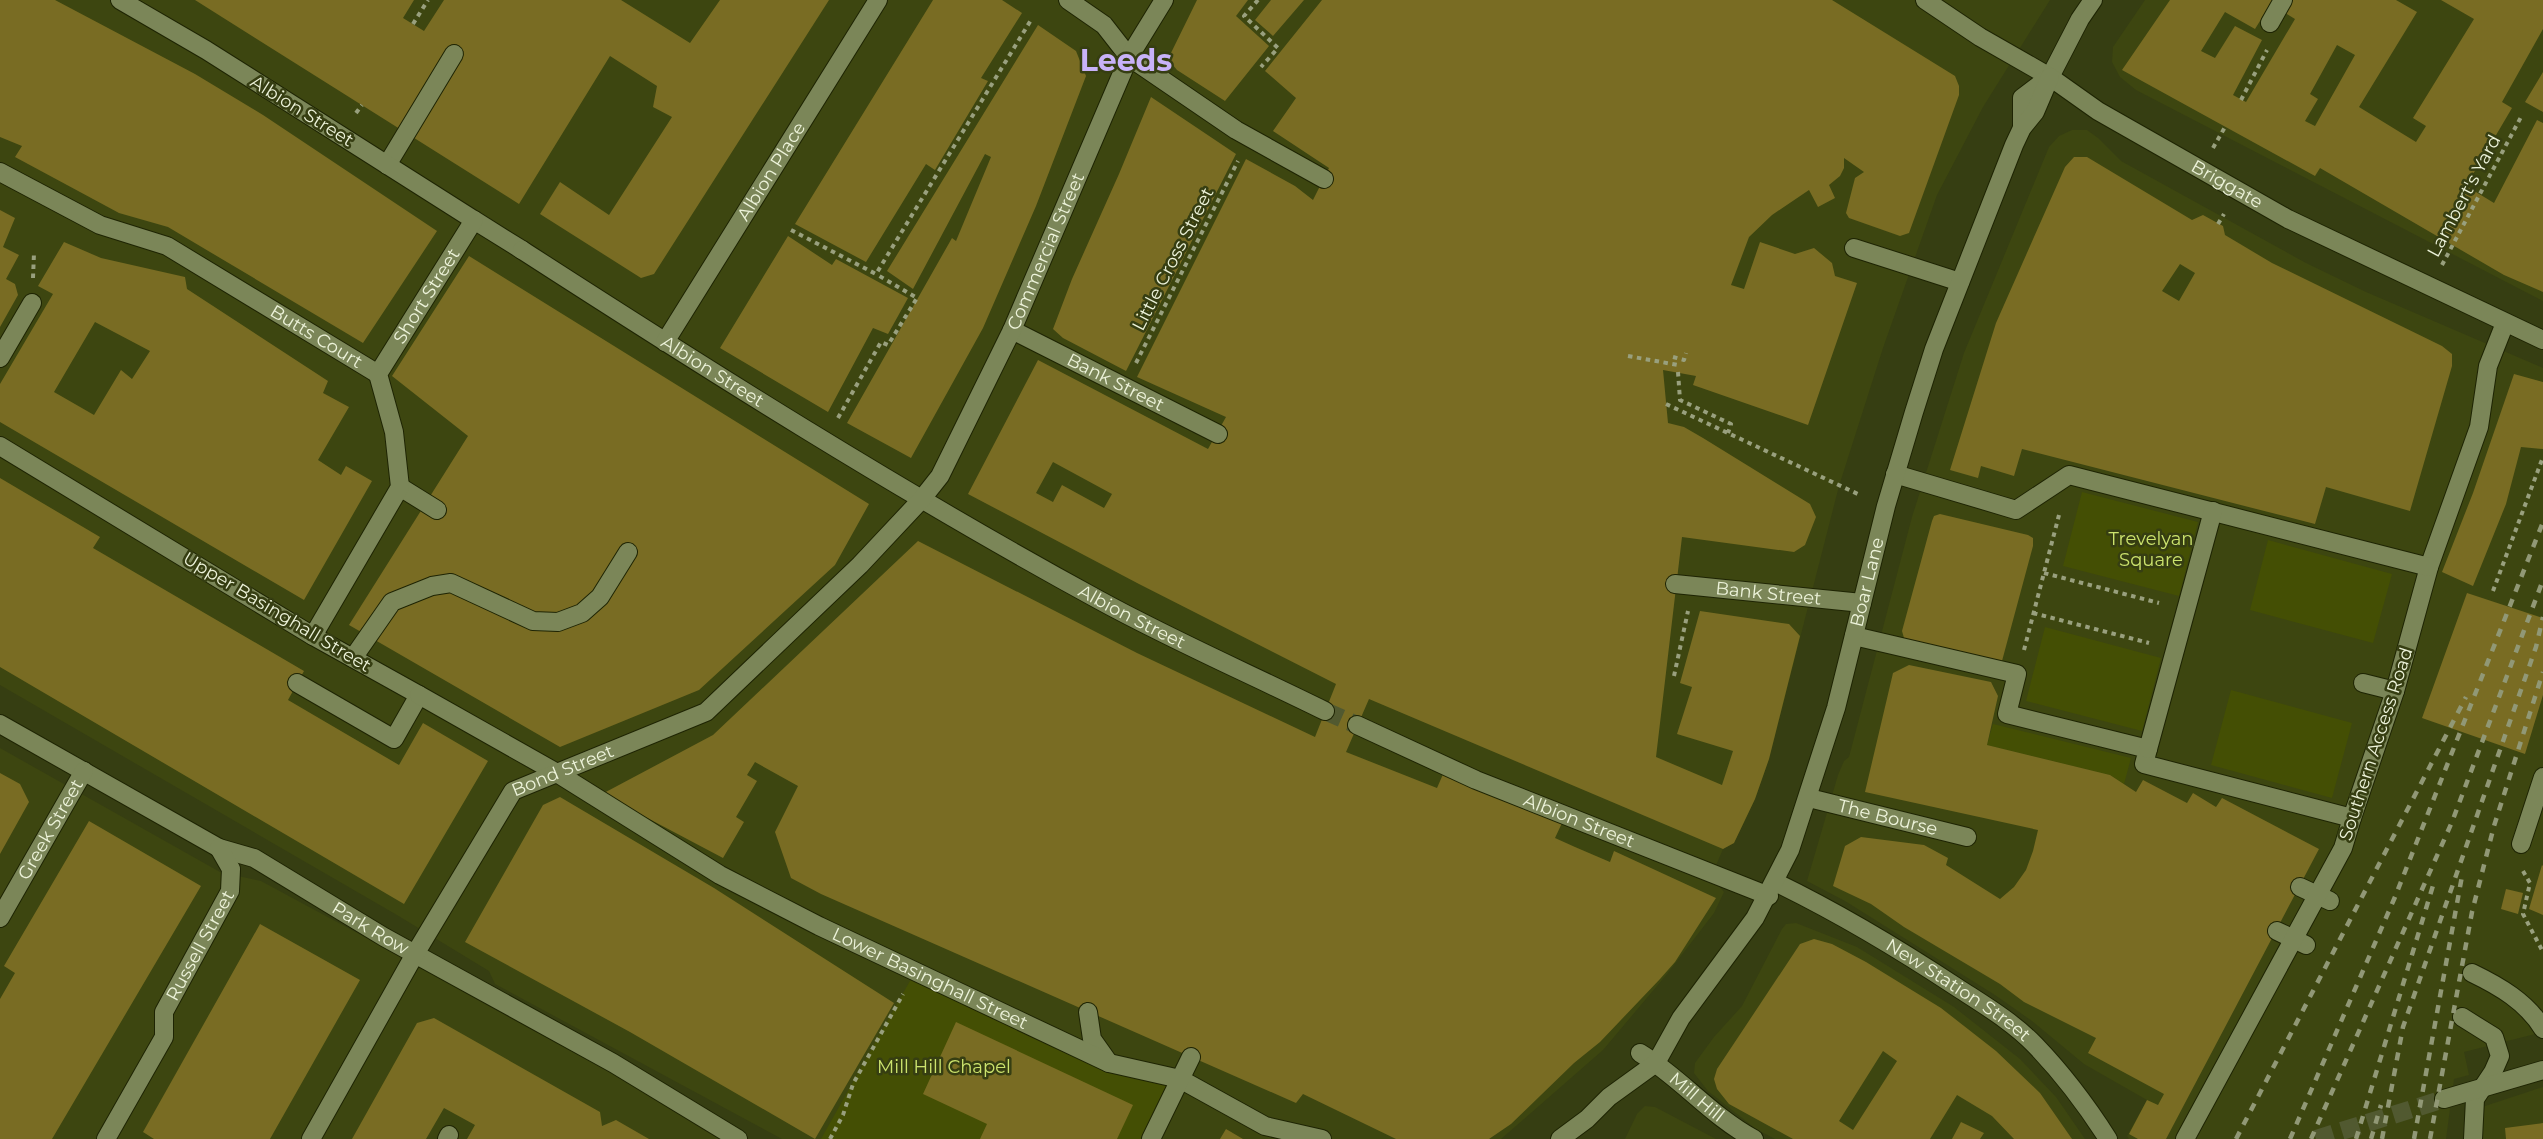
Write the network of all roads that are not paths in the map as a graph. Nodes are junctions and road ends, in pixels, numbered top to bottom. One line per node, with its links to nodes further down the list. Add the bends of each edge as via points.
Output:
1 (120, 0): 12 (street, Albion Street)
2 (878, 0): 22 (street, Albion Place)
3 (1068, 0): 10 (street, via 1104,25)
4 (1164, 0): 10 (street, Commercial Street)
5 (1925, 0): 11 (street, Briggate)
6 (2093, 0): 11 (street, Boar Lane)
7 (2283, 0): 8 (street)
8 (2270, 23)
9 (454, 54): 12 (street)
10 (1130, 57): 14 (street, via 1236,130); 20 (street, Commercial Street)
11 (2050, 77): 17 (street, Boar Lane, via 2035,112 2022,128); 19 (street, Briggate, via 2098,111 2288,219)
12 (387, 165): 15 (street, Albion Street)
13 (0, 172): 24 (street, Butts Court, via 100,225 167,246)
14 (1324, 179)
15 (474, 220): 22 (street, Albion Street); 24 (street, Short Street)
16 (1854, 248): 17 (street)
17 (1960, 282): 27 (street, Boar Lane, via 1934,349)
18 (32, 303): 23 (street)
19 (2505, 323): 21 (street, Briggate); 33 (street, Southern Access Road, via 2488,366 2478,427)
20 (1012, 330): 25 (street, Bank Street); 29 (street, Commercial Street, via 940,476)
21 (2543, 340)
22 (665, 342): 29 (street, Albion Street)
23 (0, 358)
24 (378, 374): 28 (street, Butts Court, via 394,432)
25 (1218, 434)
26 (0, 446): 36 (street, Upper Basinghall Street)
27 (1895, 474): 31 (street, via 2016,510 2069,475); 35 (street, Boar Lane)
28 (400, 488): 30 (street); 36 (street)
29 (921, 500): 43 (street, Albion Street, via 1102,602); 48 (street, Bond Street, via 860,565 705,711)
30 (437, 510)
31 (2213, 511): 33 (street); 46 (street, via 2185,630)
32 (628, 552): 38 (street, via 600,597 582,613 558,622 533,621 451,583 432,585 392,602)
33 (2429, 567): 41 (street, Southern Access Road)
34 (1684, 585): 35 (street, Bank Street)
35 (1862, 603): 37 (street, Boar Lane)
36 (313, 636): 38 (street, Upper Basinghall Street)
37 (1854, 636): 46 (street, via 2018,674 2007,714); 50 (street, Boar Lane)
38 (353, 658): 42 (street, Upper Basinghall Street)
39 (2363, 682): 41 (street)
40 (297, 683): 42 (street, via 394,739)
41 (2395, 692): 51 (street, Southern Access Road)
42 (418, 695): 48 (street, Upper Basinghall Street)
43 (1325, 711)
44 (0, 723): 47 (street, Park Row)
45 (1357, 725): 56 (street, Albion Street, via 1476,780)
46 (2148, 749): 51 (street, via 2144,764)
47 (84, 771): 54 (street, Park Row); 58 (street, Greek Street)
48 (557, 773): 61 (street, Bond Street, via 513,791); 69 (street, Lower Basinghall Street, via 720,875)
49 (2543, 777): 53 (street)
50 (1809, 798): 52 (street, The Bourse); 56 (street, Boar Lane)
51 (2352, 818): 57 (street, Southern Access Road)
52 (1967, 837)
53 (2522, 844)
54 (219, 848): 61 (street, Park Row, via 254,858); 76 (street, Russell Street, via 231,869 230,891 164,1012 164,1037)
55 (2300, 887): 57 (street)
56 (1772, 889): 65 (street, Boar Lane, via 1751,925); 83 (street, New Station Street, via 1811,900 1911,957 1995,1013 2034,1044 2090,1111)
57 (2324, 898): 60 (street, Southern Access Road)
58 (0, 918)
59 (2277, 931): 60 (street)
60 (2300, 942): 84 (street, Southern Access Road)
61 (415, 954): 77 (street, Bond Street); 78 (street, Park Row)
62 (2472, 973): 66 (street, via 2500,986 2535,1016)
63 (1088, 1012): 69 (street, via 1092,1039)
64 (2462, 1017): 73 (street, via 2494,1037 2500,1056)
65 (1681, 1018): 67 (street, Boar Lane); 70 (street, Boar Lane)
66 (2543, 1029)
67 (1640, 1053): 70 (street, Mill Hill); 74 (street, Boar Lane)
68 (1191, 1057): 72 (street)
69 (1109, 1063): 72 (street, Lower Basinghall Street)
70 (1656, 1063): 74 (street, Boar Lane); 82 (street, Mill Hill, via 1717,1116)
71 (2543, 1070): 73 (street)
72 (1180, 1079): 79 (street); 80 (street, Lower Basinghall Street, via 1265,1126)
73 (2481, 1088): 75 (street); 75 (street, via 2450,1097 2468,1102)
74 (1609, 1097): 81 (street, Boar Lane)
75 (2473, 1110): 85 (street)
76 (106, 1139)
77 (311, 1139)
78 (738, 1139)
79 (1151, 1139)
80 (1322, 1139)
81 (1560, 1139)
82 (1754, 1139)
83 (2108, 1139)
84 (2185, 1139)
85 (2473, 1139)

